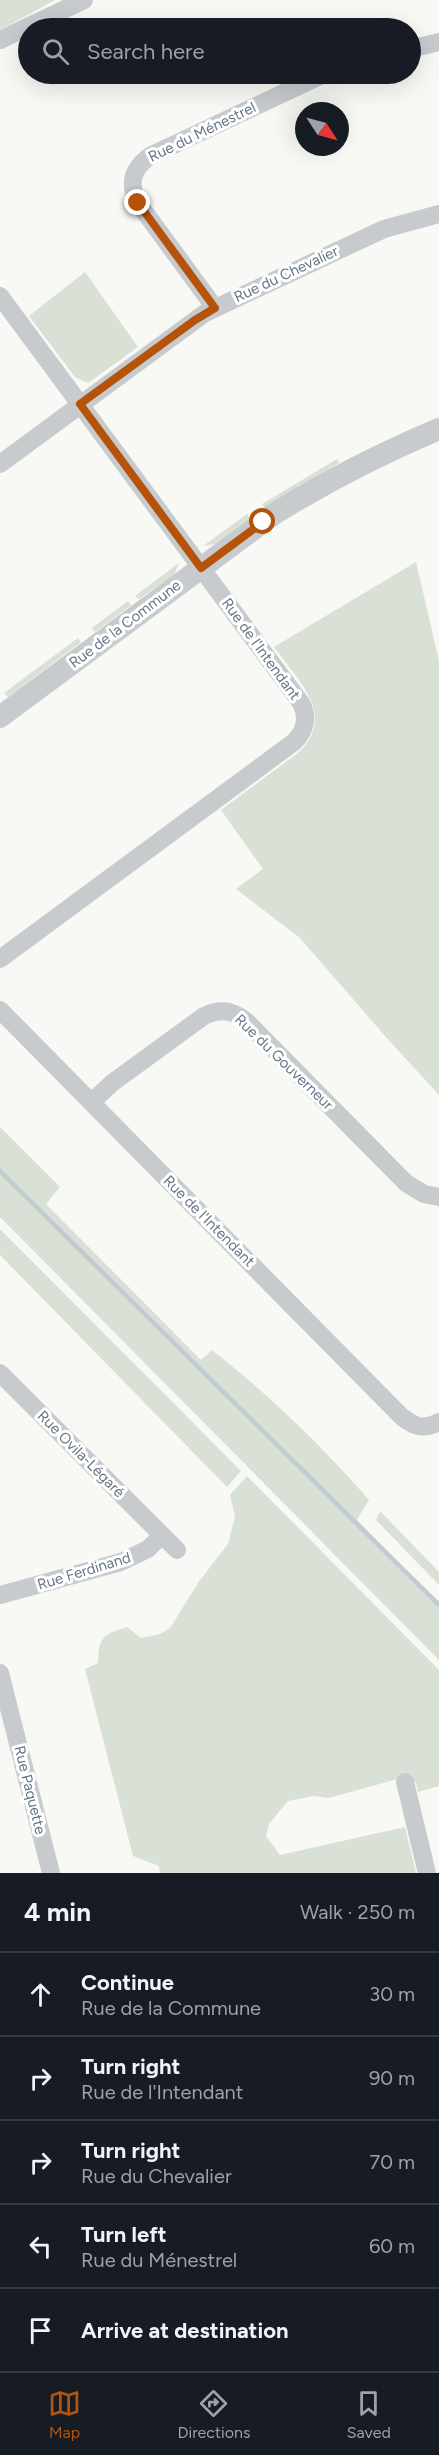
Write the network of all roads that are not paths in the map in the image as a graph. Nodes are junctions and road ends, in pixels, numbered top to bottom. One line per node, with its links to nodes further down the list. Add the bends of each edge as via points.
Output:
1 (84, 0): 2 (street)
2 (46, 18)
3 (18, 31): 4 (street)
4 (0, 40)
5 (439, 42): 6 (street)
6 (421, 47)
7 (303, 84): 10 (street, Rue du Ménestrel, via 150,156 132,175 138,203)
8 (439, 214): 10 (street, Rue du Chevalier, via 384,229)
9 (0, 296): 11 (street, Rue de l'Intendant)
10 (215, 308): 11 (street, Rue du Chevalier)
11 (80, 404): 13 (street, Rue du Chevalier); 14 (street, Rue de l'Intendant)
12 (439, 429): 14 (street, Rue de la Commune, via 314,489)
13 (0, 464)
14 (201, 568): 15 (street, Rue de la Commune); 16 (street, Rue de l'Intendant, via 301,703 306,716 303,730 294,742)
15 (0, 717)
16 (0, 959)
17 (0, 1010): 18 (street, Rue de l'Intendant)
18 (92, 1102): 19 (street, Rue du Gouverneur, via 204,1016 218,1010 234,1012 406,1183 424,1194); 21 (street, Rue de l'Intendant, via 402,1417 410,1423)
19 (439, 1197)
20 (0, 1373): 22 (street, Rue Ovila-Légaré)
21 (431, 1425)
22 (162, 1535): 23 (street, Rue Ovila-Légaré); 24 (street, Rue Ferdinand, via 148,1549 121,1562)
23 (177, 1550)
24 (0, 1595)
25 (0, 1672): 27 (street, Rue Paquette)
26 (405, 1782): 28 (street)
27 (51, 1873)
28 (427, 1873)

